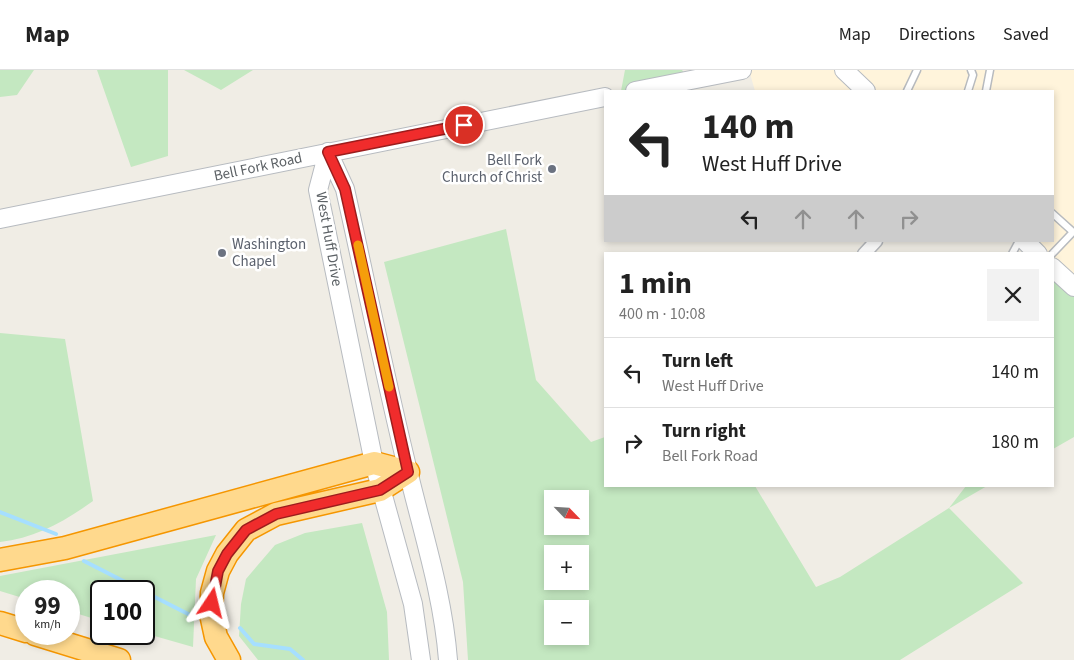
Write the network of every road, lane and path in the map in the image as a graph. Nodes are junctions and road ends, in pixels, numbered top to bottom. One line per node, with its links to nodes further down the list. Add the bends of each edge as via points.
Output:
1 (742, 70): 6 (main road)
2 (844, 70): 7 (main road)
3 (917, 70): 8 (lane)
4 (971, 70): 9 (lane)
5 (990, 70): 10 (lane)
6 (640, 90)
7 (865, 90)
8 (907, 90)
9 (968, 90)
10 (986, 90)
11 (604, 97): 12 (main road, Bell Fork Road)
12 (328, 152): 14 (main road, Bell Fork Road); 21 (main road, West Huff Drive, via 318,190); 22 (main road, West Huff Drive, via 345,189)
13 (1054, 215): 15 (lane)
14 (0, 220)
15 (1074, 232): 17 (lane)
16 (875, 242): 18 (street)
17 (1037, 251)
18 (866, 252)
19 (1054, 269): 20 (main road)
20 (1074, 287)
21 (374, 463): 22 (highway); 23 (main road, West Huff Drive); 24 (highway, via 65,548)
22 (408, 472): 23 (highway); 31 (main road, West Huff Drive, via 430,552 445,625)
23 (380, 490): 29 (highway, via 276,514 246,530 227,554 212,593 211,614 216,637); 30 (main road, West Huff Drive, via 413,604)
24 (0, 560)
25 (0, 623): 26 (highway)
26 (15, 628)
27 (70, 645): 28 (highway)
28 (118, 660)
29 (229, 660)
30 (421, 660)
31 (448, 660)

